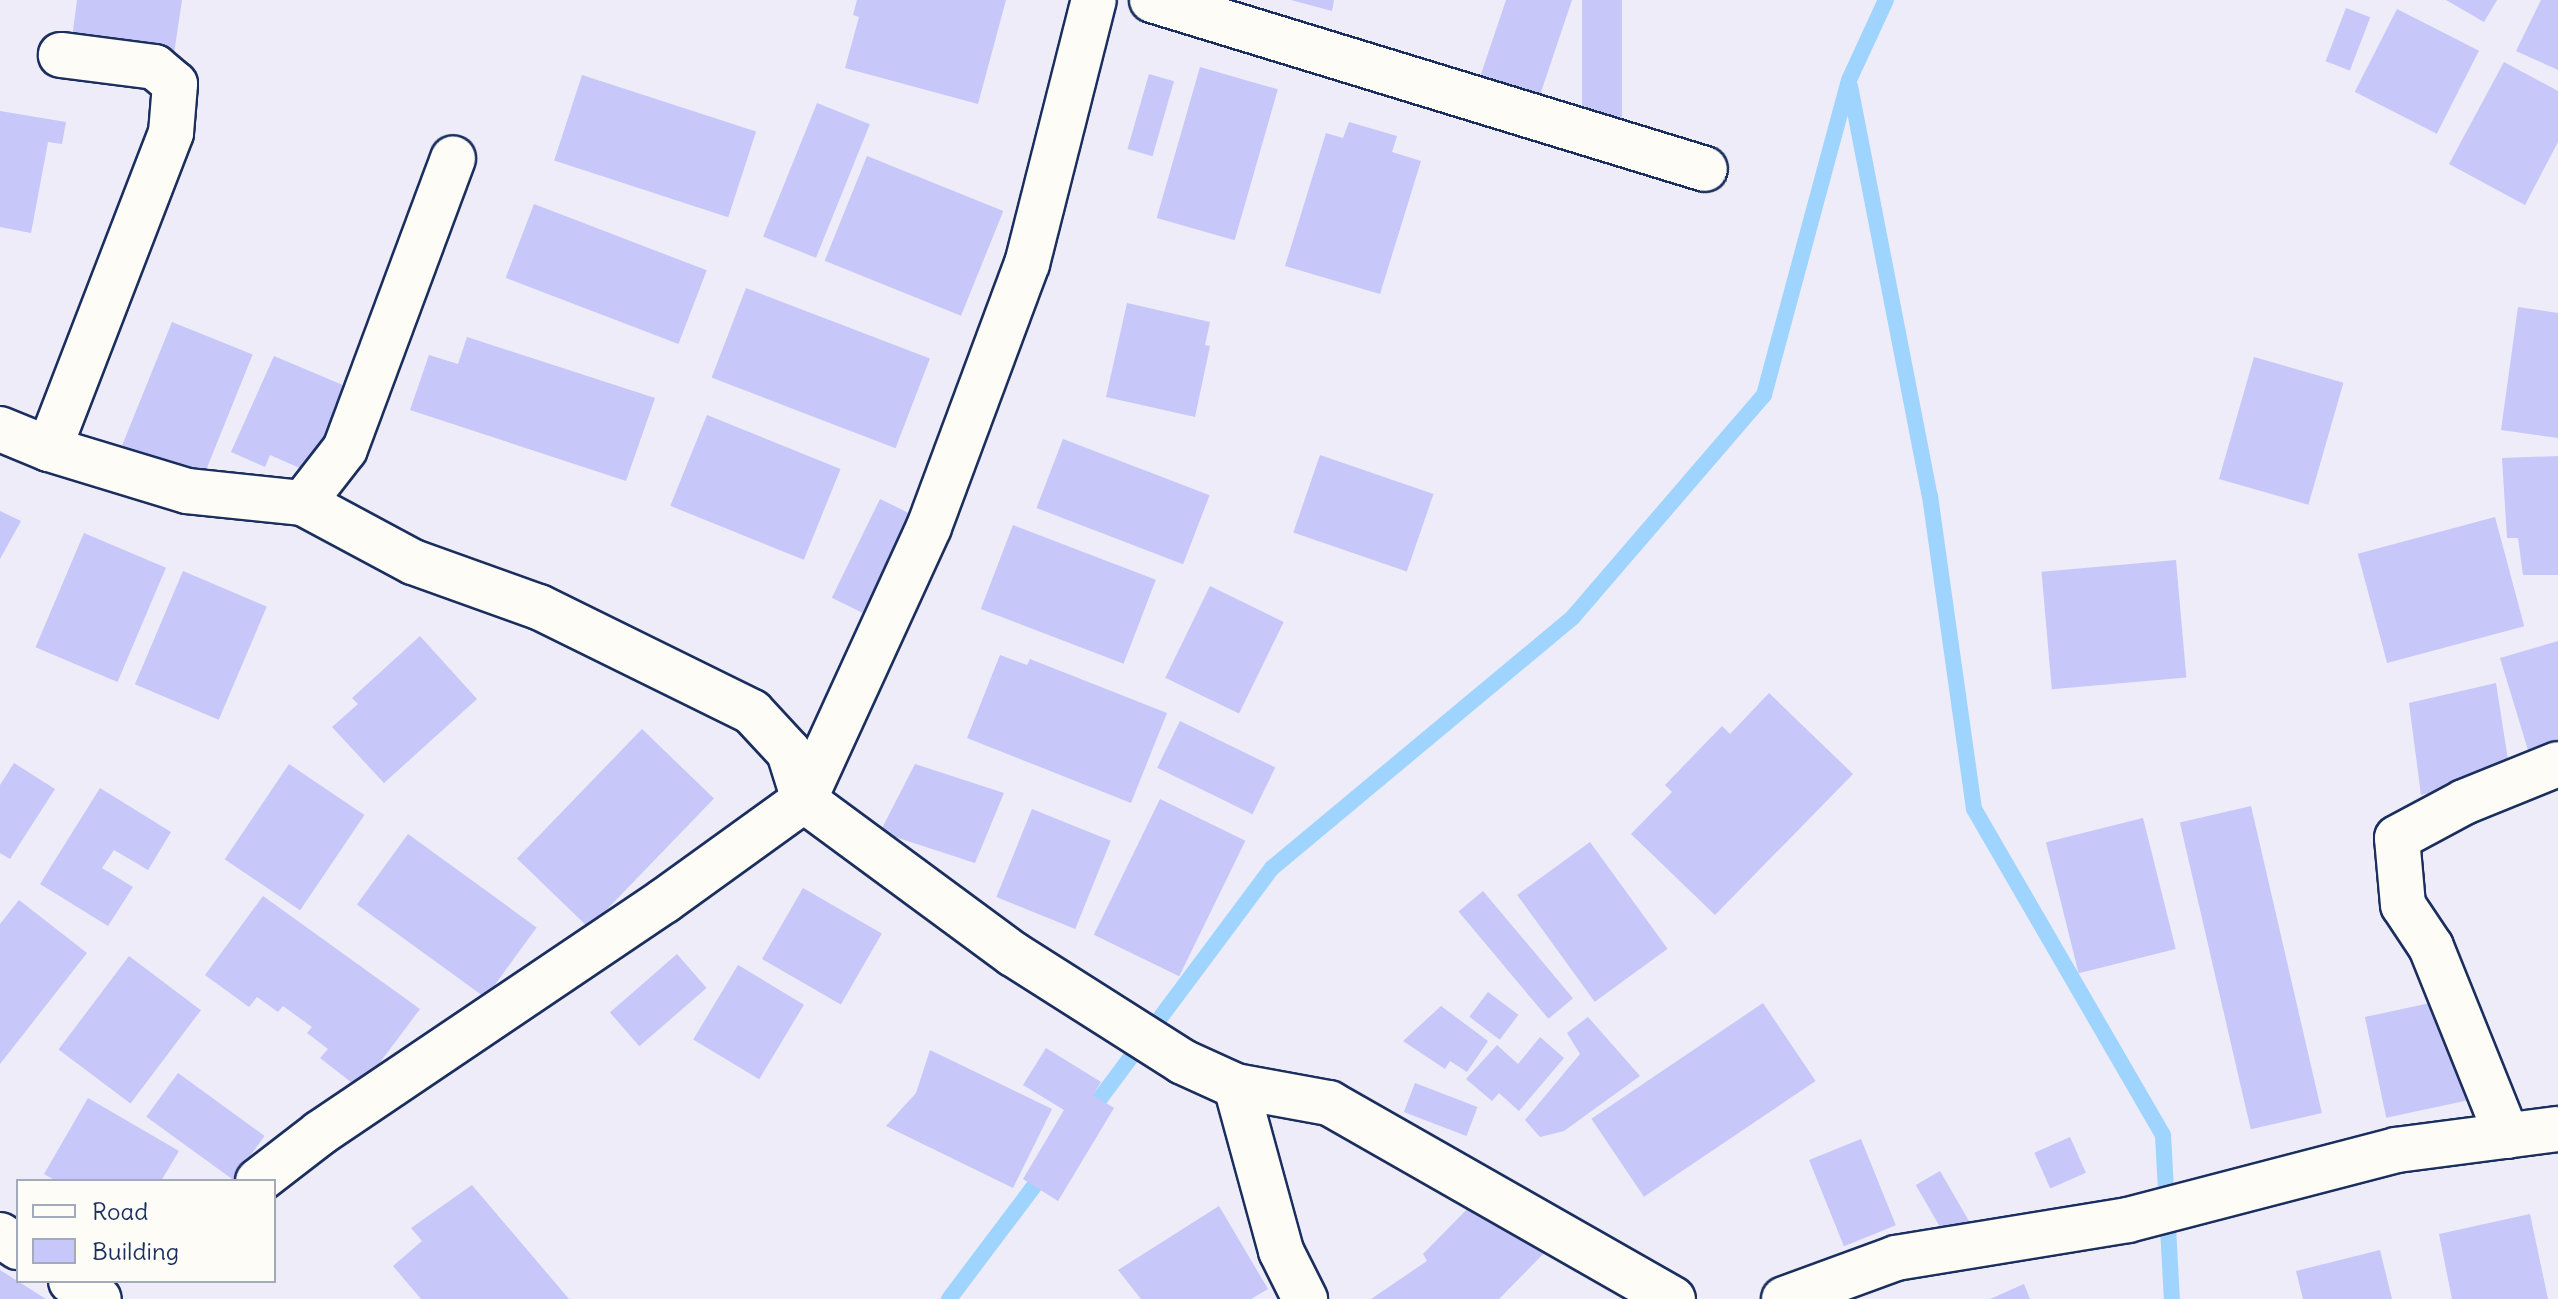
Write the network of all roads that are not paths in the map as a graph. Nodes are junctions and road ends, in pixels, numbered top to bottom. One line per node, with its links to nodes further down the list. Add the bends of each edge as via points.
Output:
1 (1094, 0): 10 (street, via 1027,264 929,527)
2 (1152, 0): 5 (street)
3 (61, 55): 7 (street, via 155,67 175,84 171,133)
4 (453, 158): 8 (street, via 345,449)
5 (1705, 169)
6 (0, 429): 7 (street)
7 (49, 449): 8 (street, via 187,491)
8 (303, 503): 10 (street, via 413,562 539,607 752,712 789,752)
9 (2558, 764): 13 (street, via 2464,802 2397,838 2403,905 2431,947)
10 (804, 800): 11 (street, via 1013,954 1183,1062); 14 (street)
11 (1236, 1086): 19 (street, via 1281,1251); 20 (street, via 1329,1103)
12 (2558, 1129): 13 (street)
13 (2507, 1136): 21 (street, via 2396,1150 2128,1220 1896,1258)
14 (261, 1179)
15 (74, 1283): 17 (street)
16 (127, 1283): 18 (street)
17 (99, 1299)
18 (107, 1299)
19 (1305, 1299)
20 (1673, 1299)
21 (1784, 1299)

